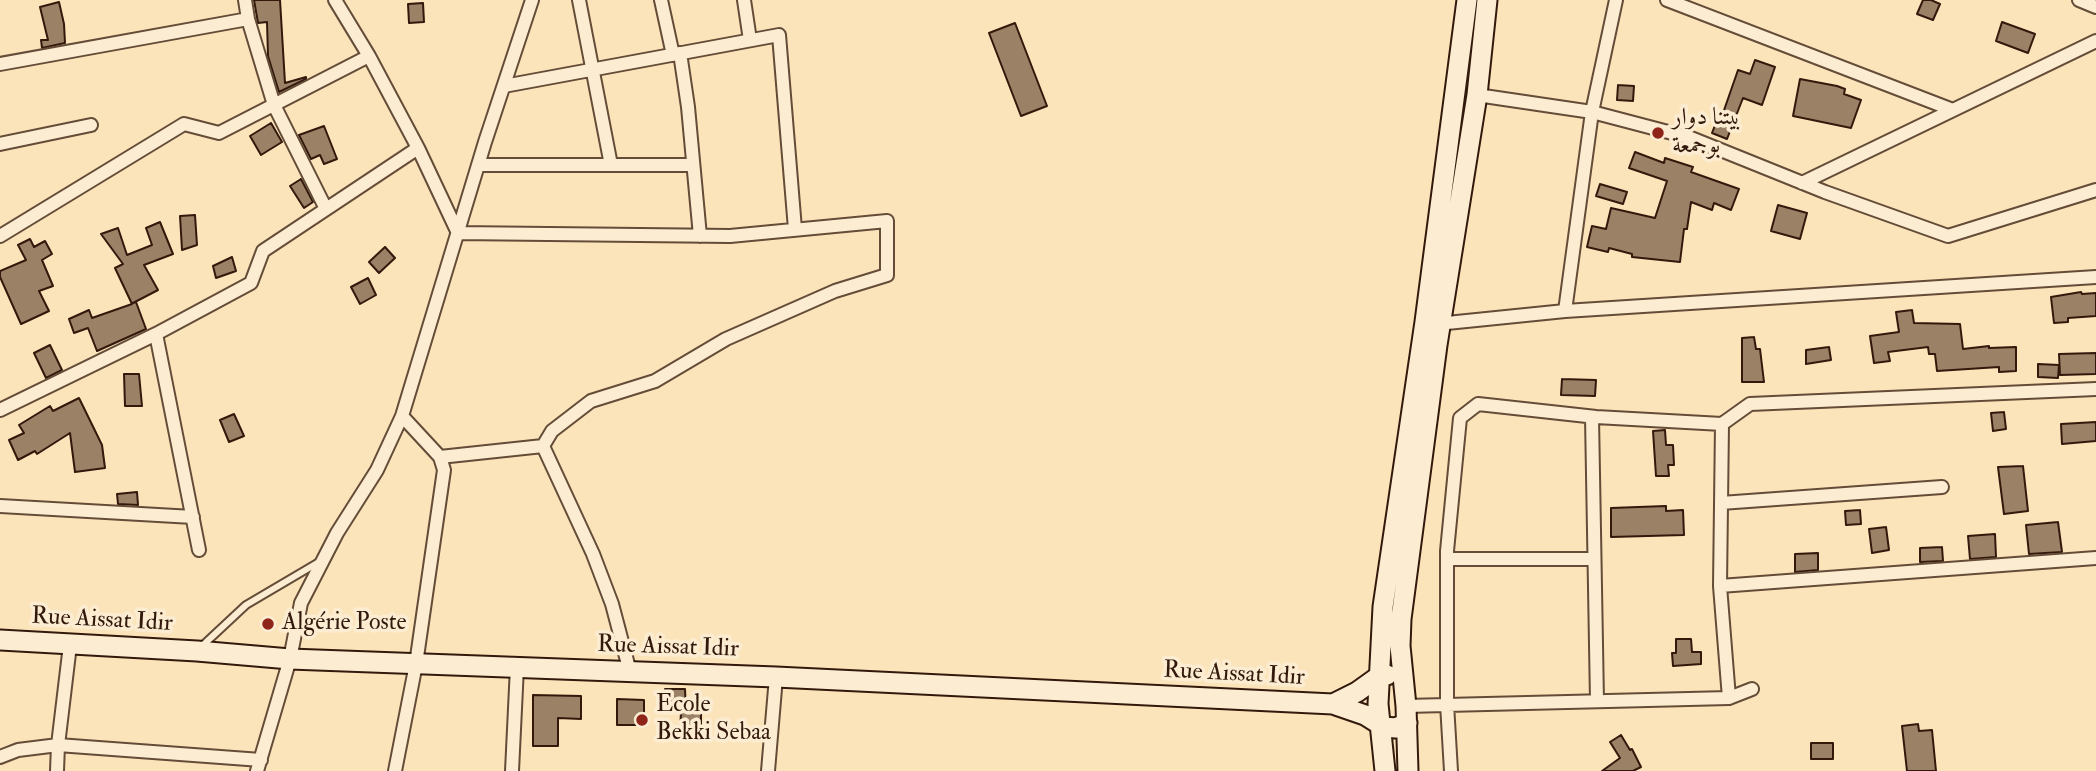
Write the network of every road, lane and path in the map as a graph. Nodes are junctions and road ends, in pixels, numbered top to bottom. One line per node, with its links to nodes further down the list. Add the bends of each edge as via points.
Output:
1 (245, 0): 13 (street)
2 (335, 0): 17 (street)
3 (532, 0): 20 (street)
4 (579, 0): 19 (street)
5 (662, 0): 16 (street)
6 (744, 0): 14 (street)
7 (1466, 0): 40 (main road)
8 (1487, 0): 21 (main road)
9 (1616, 0): 24 (street)
10 (1667, 0): 23 (street)
11 (2079, 0): 12 (street)
12 (2096, 7)
13 (248, 19): 18 (street); 22 (street)
14 (750, 40): 16 (street); 34 (street, via 779,35)
15 (2096, 41): 23 (street)
16 (676, 54): 19 (street); 30 (street, via 688,107)
17 (369, 56): 22 (street); 27 (street)
18 (0, 64)
19 (593, 69): 20 (street); 29 (street)
20 (504, 86): 28 (street)
21 (1478, 95): 24 (street); 40 (main road)
22 (274, 105): 33 (street); 36 (street, via 219,133 184,124)
23 (1953, 110): 31 (street)
24 (1592, 112): 31 (street, via 1691,138); 39 (street)
25 (91, 125): 26 (street)
26 (0, 144)
27 (418, 148): 33 (street); 35 (street)
28 (478, 165): 29 (street); 35 (street)
29 (611, 165): 30 (street)
30 (693, 165): 37 (street)
31 (1802, 183): 32 (street, via 1948,236)
32 (2096, 190)
33 (326, 209): 41 (street, via 264,251 251,283)
34 (795, 229): 37 (street); 47 (street, via 887,220 887,275 835,291 726,339 655,381 591,401 552,431)
35 (458, 233): 37 (street); 44 (street)
36 (0, 236)
37 (700, 236)
38 (2096, 277): 39 (street)
39 (1565, 311): 40 (street)
40 (1432, 325): 67 (main road, via 1383,607); 68 (main road, via 1401,619)
41 (156, 334): 43 (street); 52 (street)
42 (2096, 388): 46 (street, via 1750,404)
43 (0, 410)
44 (402, 416): 48 (street); 55 (street, via 377,470)
45 (1592, 416): 46 (street); 56 (street, via 1478,404 1460,418); 57 (street)
46 (1722, 424): 50 (street)
47 (543, 446): 48 (street); 65 (street, via 593,554)
48 (440, 457): 63 (street, via 444,470)
49 (1942, 487): 50 (street)
50 (1721, 503): 58 (street)
51 (0, 506): 52 (street)
52 (193, 517): 53 (street)
53 (199, 551)
54 (2096, 558): 58 (street)
55 (323, 559): 61 (lane, via 246,605); 62 (street, via 301,603)
56 (1448, 559): 57 (street); 73 (street)
57 (1594, 559): 71 (street)
58 (1720, 586): 70 (street)
59 (0, 640): 60 (main road, Rue Aissat Idir)
60 (70, 645): 61 (main road, Rue Aissat Idir); 76 (street)
61 (197, 651): 62 (main road, Rue Aissat Idir)
62 (290, 659): 63 (main road, Rue Aissat Idir); 78 (street)
63 (416, 664): 64 (main road, Rue Aissat Idir); 80 (street)
64 (517, 667): 65 (main road, Rue Aissat Idir); 81 (street)
65 (630, 672): 66 (main road, Rue Aissat Idir)
66 (776, 677): 72 (main road, Rue Aissat Idir); 82 (street)
67 (1378, 677): 68 (main road); 72 (main road); 75 (main road)
68 (1404, 679): 74 (main road)
69 (1752, 689): 70 (street)
70 (1729, 698): 71 (street)
71 (1597, 701): 73 (street)
72 (1333, 704): 75 (main road)
73 (1447, 704): 74 (street); 85 (street)
74 (1407, 714): 75 (main road, via 1396,728); 84 (main road)
75 (1380, 725): 83 (main road)
76 (58, 745): 77 (street); 78 (street); 79 (street)
77 (0, 757)
78 (259, 766)
79 (57, 771)
80 (395, 771)
81 (512, 771)
82 (768, 771)
83 (1385, 771)
84 (1408, 771)
85 (1451, 771)

